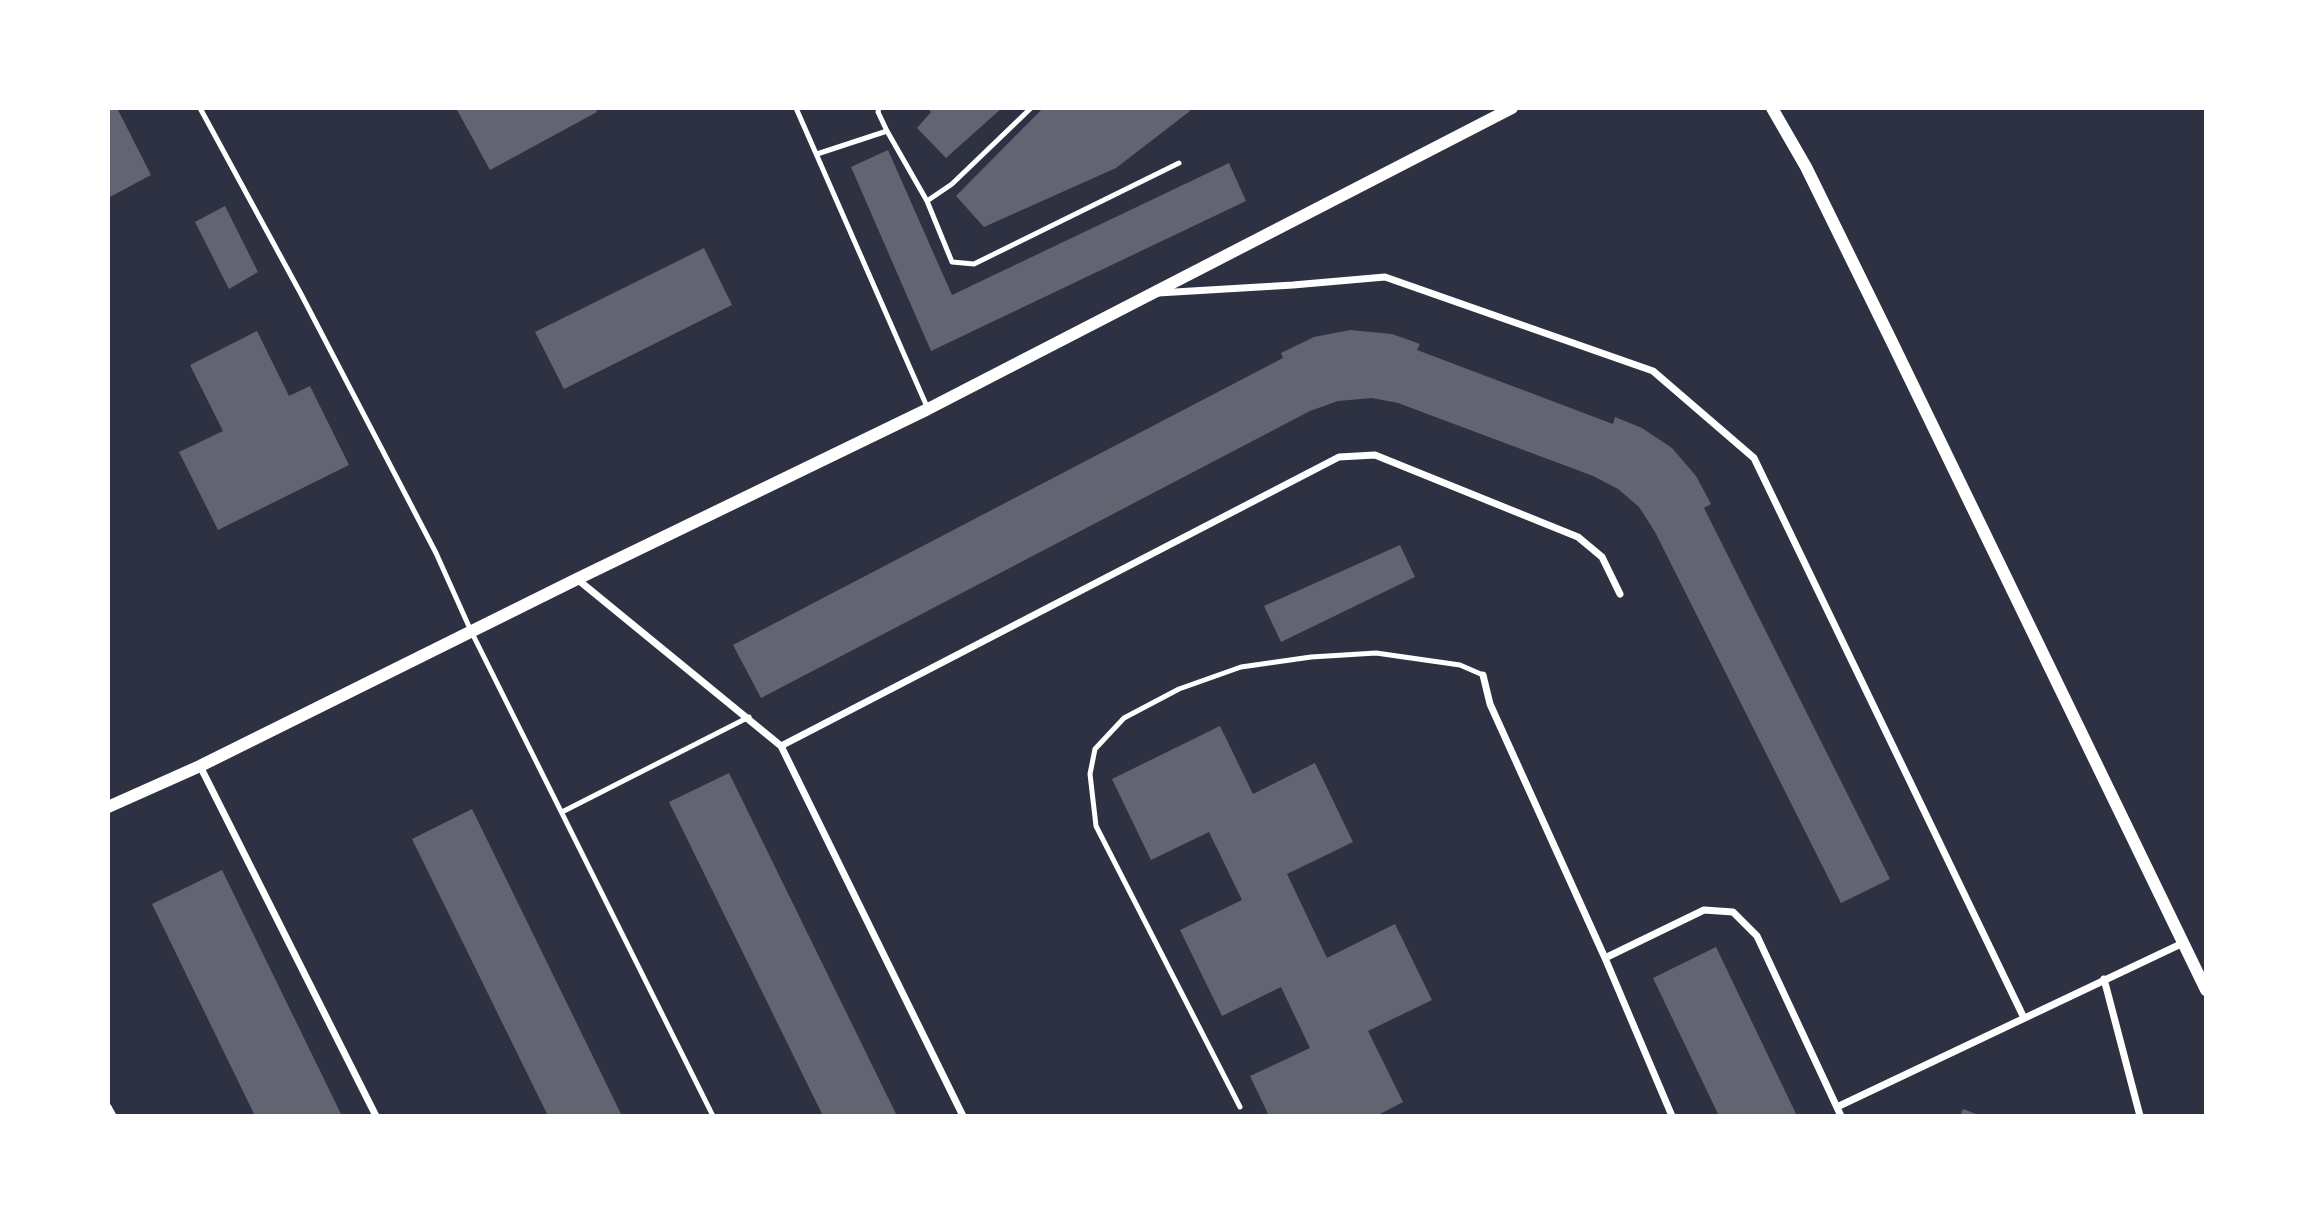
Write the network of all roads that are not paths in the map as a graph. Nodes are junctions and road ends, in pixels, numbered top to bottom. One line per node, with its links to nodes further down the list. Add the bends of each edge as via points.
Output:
1 (200, 108): 15 (lane, via 302,294 436,553)
2 (796, 108): 8 (lane)
3 (879, 108): 7 (lane)
4 (1031, 108): 10 (lane, via 952,184)
5 (1512, 108): 11 (street)
6 (1772, 108): 22 (street, via 1825,205)
7 (887, 131): 8 (lane); 10 (lane)
8 (817, 154): 12 (lane)
9 (1179, 163): 10 (lane, via 974,264 952,262)
10 (927, 201)
11 (1154, 293): 12 (street); 26 (street, via 1385,277 1653,371 1754,458)
12 (928, 409): 13 (street)
13 (577, 579): 15 (street); 17 (street)
14 (1620, 594): 18 (street, via 1602,557 1578,537 1375,454 1339,457)
15 (471, 631): 19 (street); 21 (lane)
16 (1483, 675): 23 (street, via 1490,705); 28 (lane, via 1460,665 1376,653 1241,667 1179,689 1124,718 1095,749 1090,774 1096,826)
17 (749, 718): 18 (street); 21 (lane)
18 (781, 746): 33 (street)
19 (200, 766): 20 (street); 31 (street)
20 (108, 807)
21 (562, 812): 32 (lane)
22 (2183, 943): 24 (street); 25 (street)
23 (1605, 958): 29 (street, via 1704,911 1733,912 1757,936); 34 (street)
24 (2104, 979): 26 (street); 36 (street)
25 (2206, 990)
26 (2024, 1018): 29 (street)
27 (108, 1107): 30 (street)
28 (1240, 1107)
29 (1837, 1107): 35 (street)
30 (113, 1115)
31 (376, 1115)
32 (713, 1115)
33 (963, 1115)
34 (1672, 1115)
35 (1841, 1115)
36 (2140, 1115)

